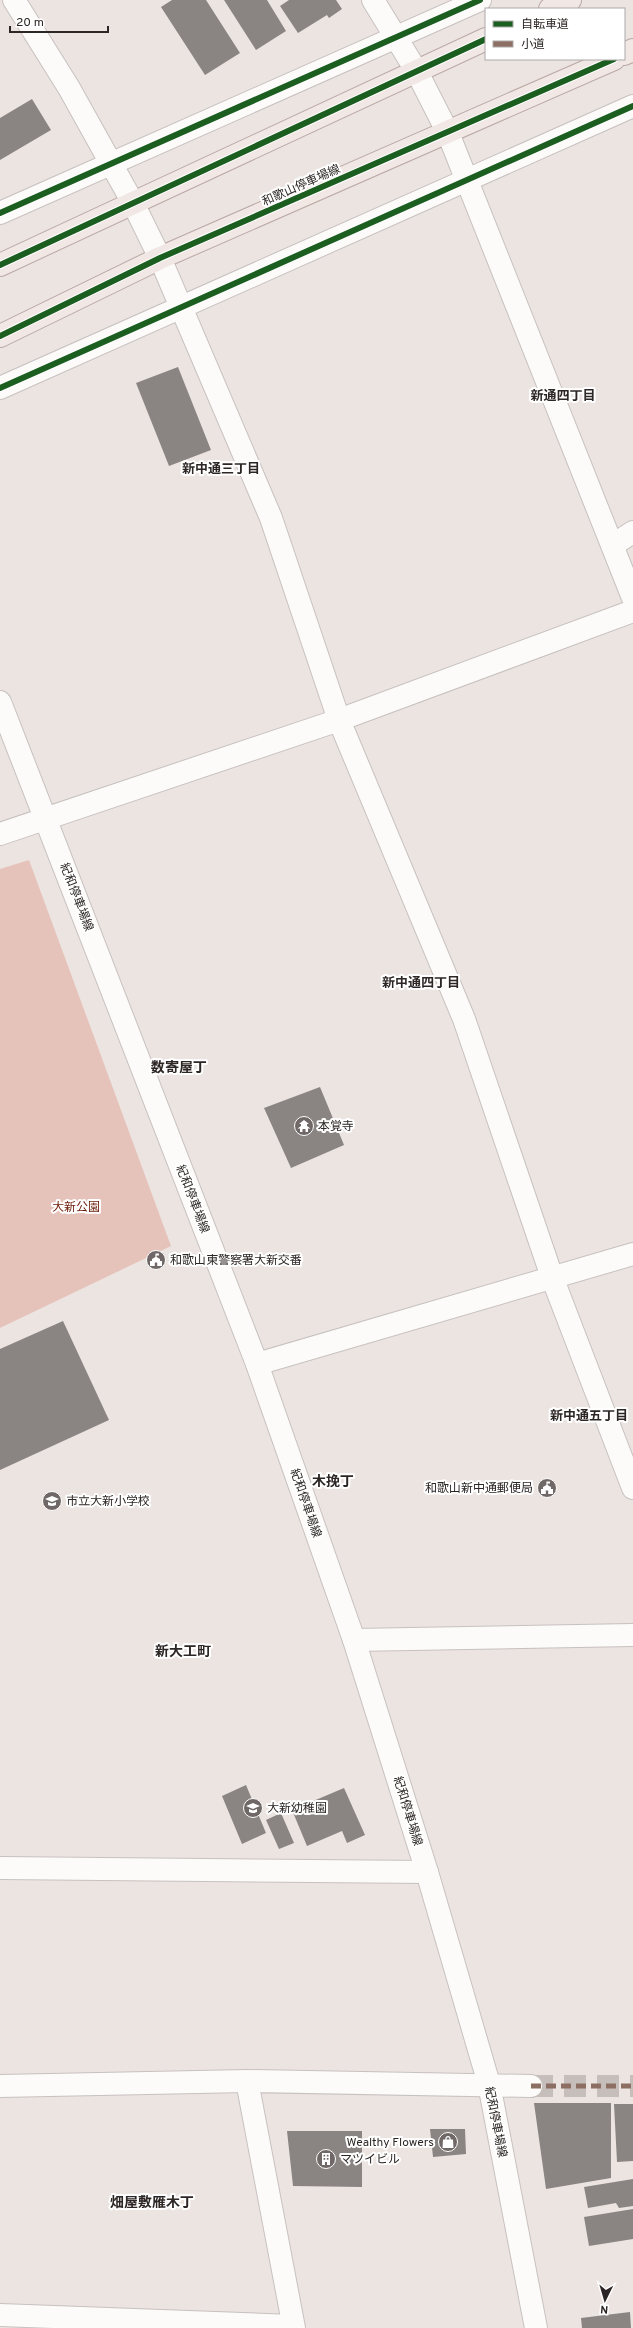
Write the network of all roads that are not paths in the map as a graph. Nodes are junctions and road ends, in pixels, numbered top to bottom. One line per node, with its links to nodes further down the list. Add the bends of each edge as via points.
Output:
1 (14, 0): 12 (street, via 69,88)
2 (373, 0): 6 (street)
3 (480, 0): 6 (street)
4 (570, 0): 5 (main road)
5 (552, 8)
6 (396, 37): 9 (street); 12 (street)
7 (485, 39): 9 (main road)
8 (612, 60): 11 (main road, 和歌山停車場線)
9 (417, 72): 11 (street); 14 (main road)
10 (633, 106): 13 (street)
11 (448, 133): 13 (street); 16 (main road, 和歌山停車場線)
12 (111, 164): 14 (street); 15 (street)
13 (467, 180): 18 (street); 22 (street)
14 (132, 203): 16 (street); 17 (main road)
15 (0, 213)
16 (160, 258): 18 (street); 19 (main road, 和歌山停車場線)
17 (0, 265)
18 (181, 307): 20 (street); 26 (street, via 271,518)
19 (0, 336)
20 (0, 388)
21 (633, 532): 22 (street)
22 (613, 545): 23 (street)
23 (633, 598)
24 (633, 611): 26 (street)
25 (0, 702): 27 (street, 紀和停車場線)
26 (339, 720): 27 (street); 30 (street, via 464,1019)
27 (46, 818): 28 (street); 31 (street, 紀和停車場線)
28 (0, 834)
29 (633, 1254): 30 (street)
30 (552, 1277): 31 (street); 32 (street)
31 (257, 1364): 34 (street, 紀和停車場線)
32 (633, 1488)
33 (633, 1635): 34 (street)
34 (354, 1640): 36 (street, 紀和停車場線)
35 (0, 1868): 36 (street)
36 (427, 1872): 38 (street, 紀和停車場線)
37 (247, 2080): 38 (street); 39 (street); 42 (street)
38 (489, 2084): 40 (street); 43 (street, 紀和停車場線)
39 (0, 2086)
40 (531, 2086)
41 (0, 2315): 42 (street)
42 (294, 2327)
43 (536, 2328)

